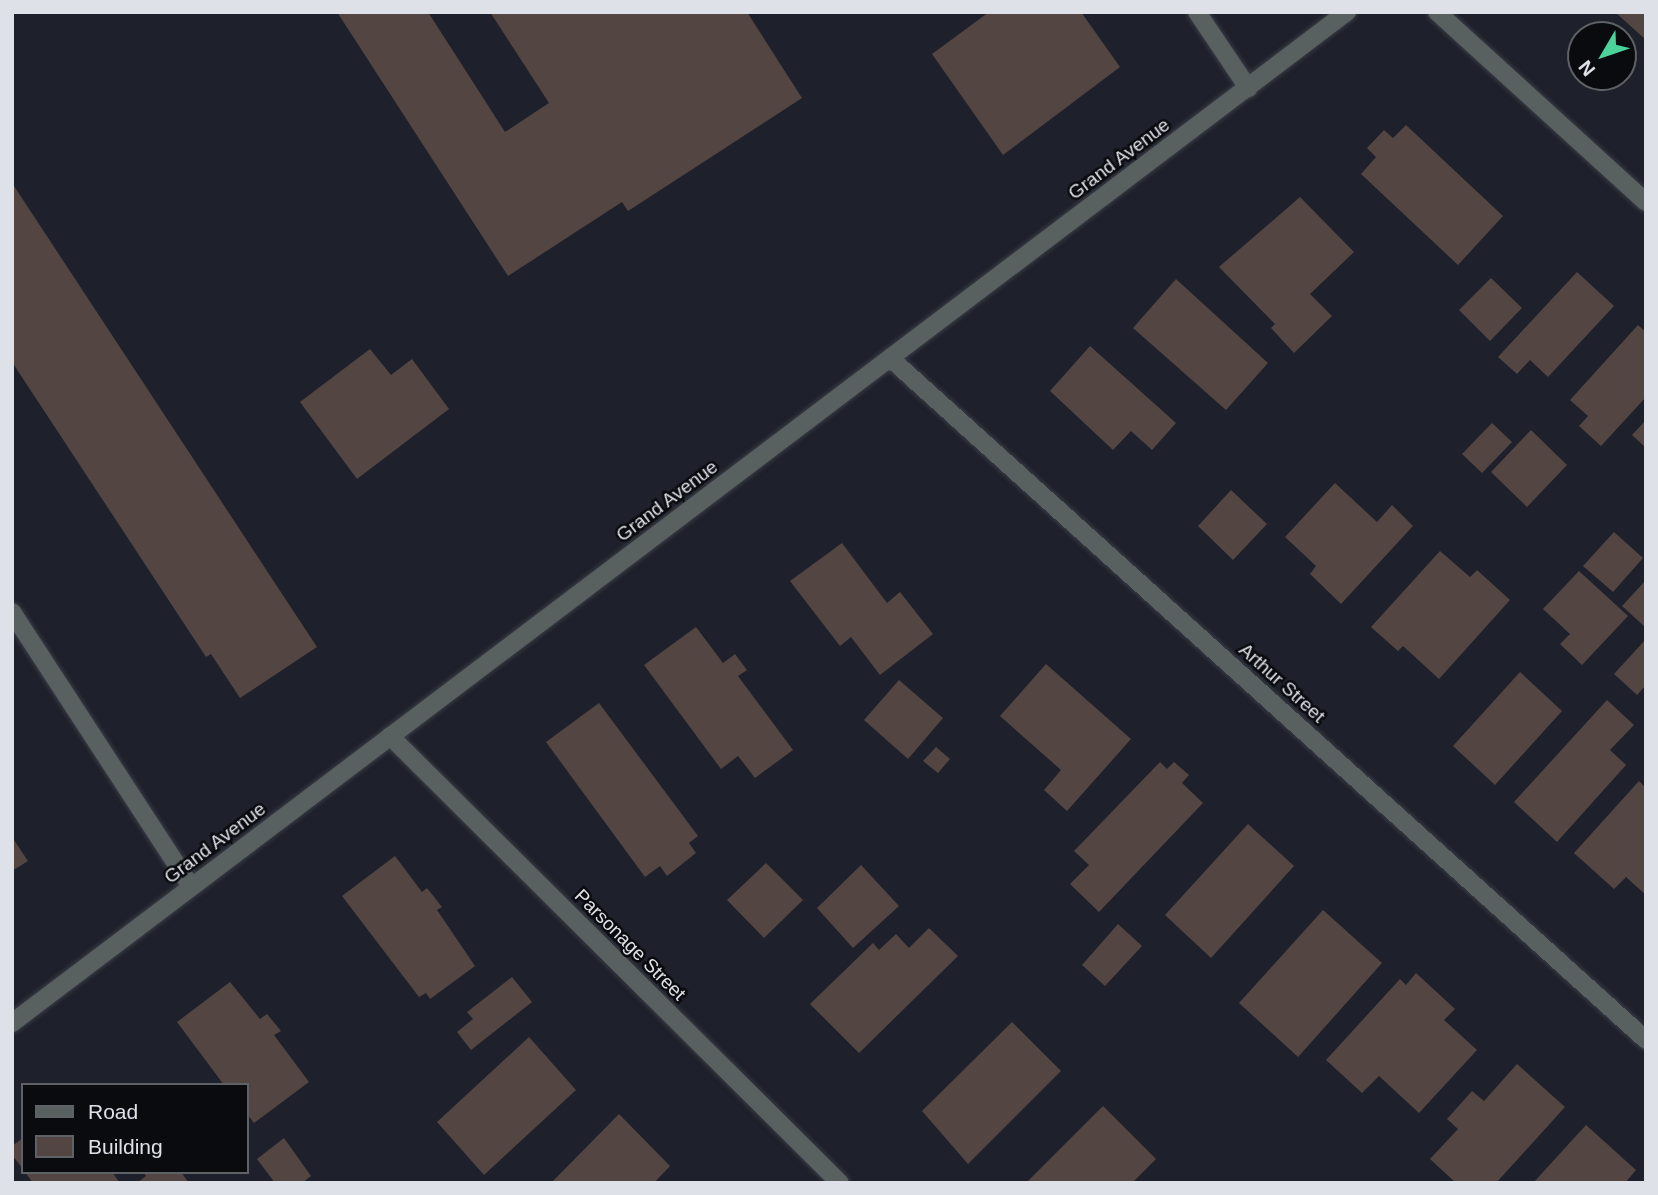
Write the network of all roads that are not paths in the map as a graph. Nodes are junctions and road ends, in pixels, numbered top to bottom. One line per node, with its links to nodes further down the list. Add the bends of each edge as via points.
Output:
1 (1197, 12): 4 (street)
2 (1347, 12): 4 (street, Grand Avenue)
3 (1437, 12): 5 (street)
4 (1248, 88): 6 (street, Grand Avenue)
5 (1646, 202)
6 (890, 358): 8 (street, Grand Avenue); 11 (street, Arthur Street)
7 (12, 612): 9 (street)
8 (390, 736): 9 (street, Grand Avenue); 12 (street, Parsonage Street)
9 (191, 887): 10 (street, Grand Avenue)
10 (12, 1023)
11 (1646, 1040)
12 (840, 1183)

